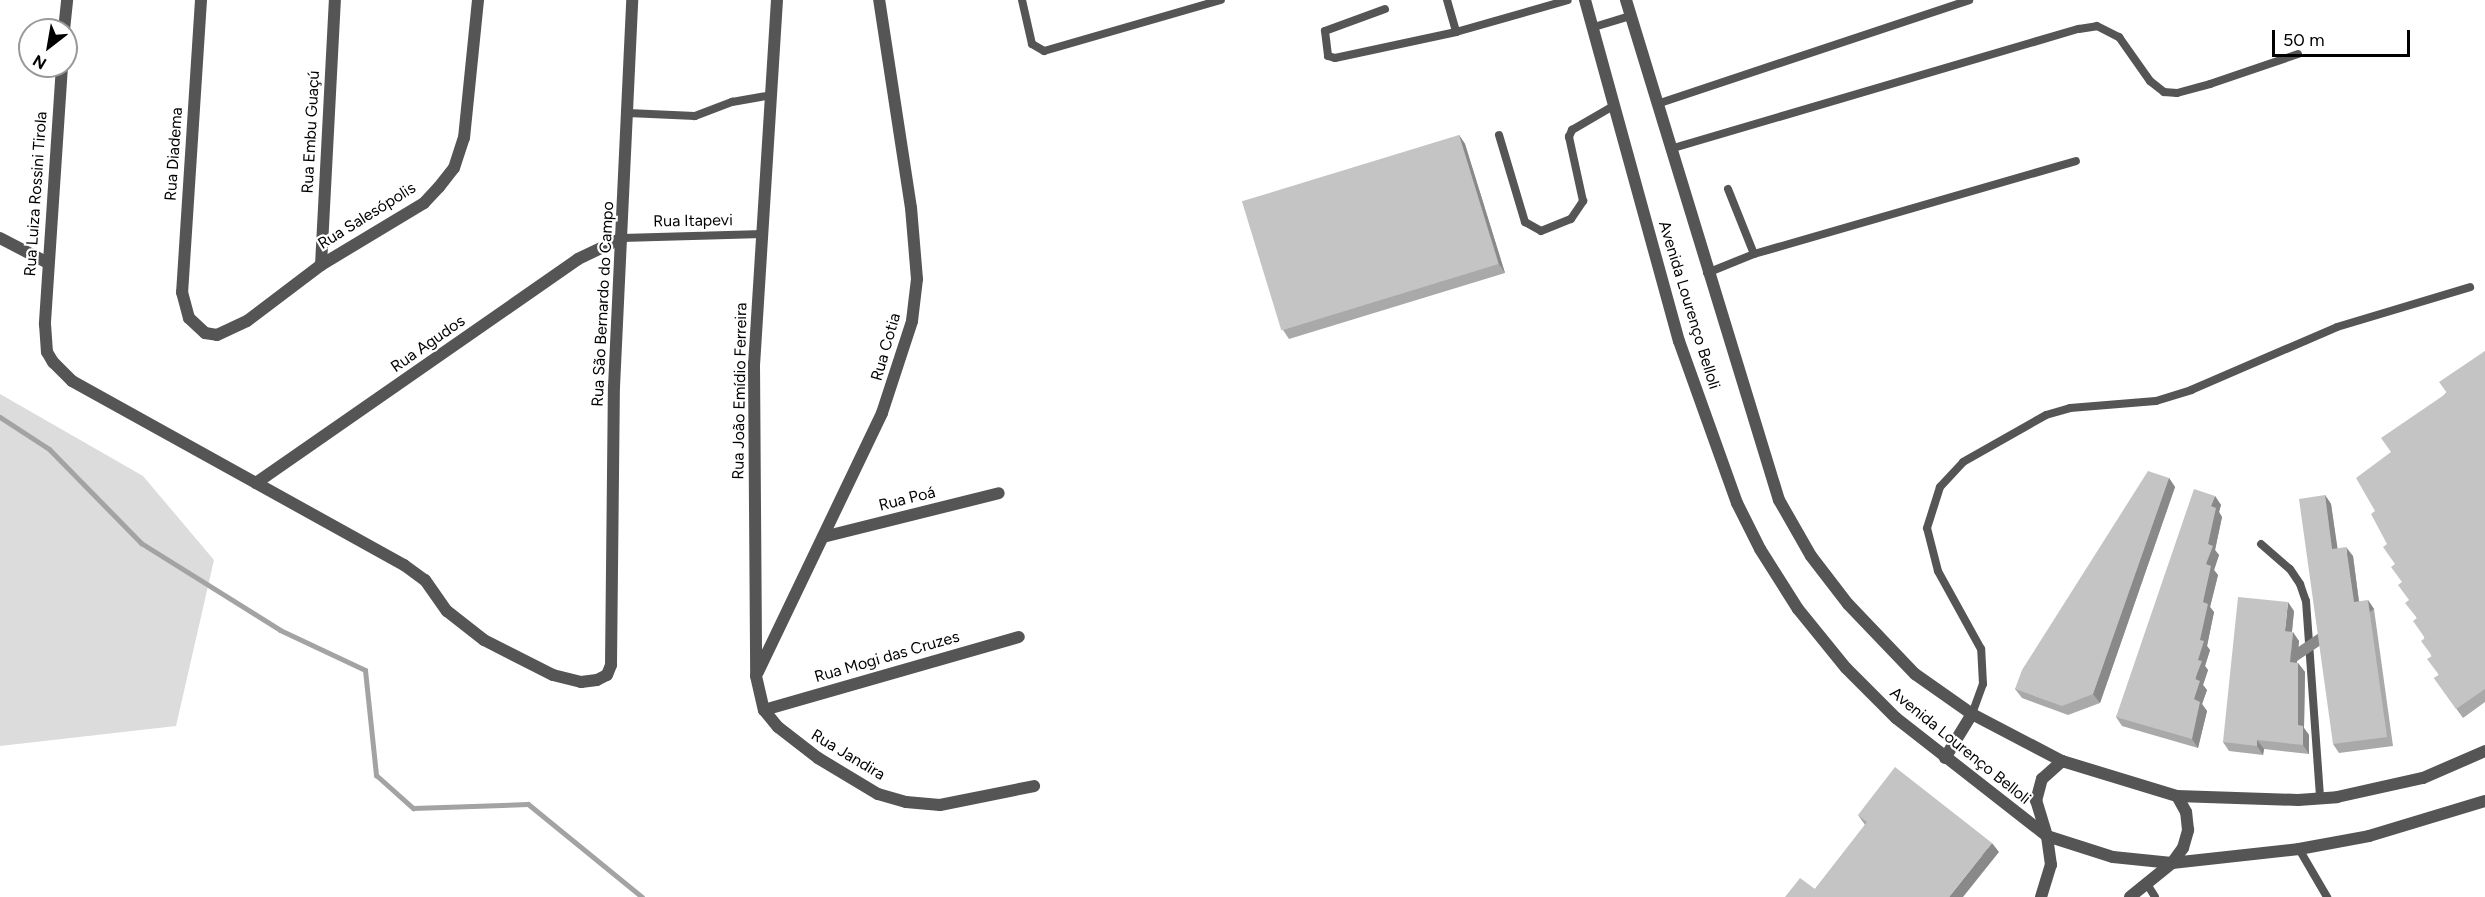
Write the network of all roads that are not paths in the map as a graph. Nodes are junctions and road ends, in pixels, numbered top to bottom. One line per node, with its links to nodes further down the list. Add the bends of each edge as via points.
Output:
1 (66, 0): 17 (street)
2 (201, 0): 38 (street, Rua Diadema, via 183,261)
3 (334, 0): 35 (street, Rua Embu Guaçú)
4 (478, 0): 35 (street, Rua Salesópolis, via 464,138 454,168 424,203)
5 (632, 0): 25 (street, Rua São Bernardo do Campo)
6 (777, 0): 22 (street, Rua João Emídio Ferreira)
7 (879, 0): 41 (street, Rua Cotia, via 911,208 917,279 912,321 900,366)
8 (1022, 0): 9 (lane, via 1032,44 1044,51)
9 (1221, 0)
10 (1447, 0): 19 (lane)
11 (1568, 0): 19 (lane)
12 (1585, 0): 18 (street, Avenida Lourenço Belloli)
13 (1626, 0): 16 (street, Avenida Lourenço Belloli)
14 (1969, 0): 23 (lane)
15 (1385, 9): 19 (lane, via 1325,31 1328,56 1335,58)
16 (1631, 16): 18 (lane); 23 (street, Avenida Lourenço Belloli)
17 (65, 18)
18 (1594, 27): 24 (street, Avenida Lourenço Belloli)
19 (1456, 32)
20 (2298, 54): 27 (lane, via 2210,84 2177,93 2164,92 2150,81 2119,37 2108,29 2088,27)
21 (61, 78): 34 (street, Rua Luiza Rossini Tirola)
22 (772, 95): 25 (lane, via 732,102 695,116); 30 (street, Rua João Emídio Ferreira)
23 (1658, 104): 27 (street, Avenida Lourenço Belloli)
24 (1615, 105): 26 (lane, via 1572,130 1569,137 1582,201 1571,219 1541,231 1525,222); 48 (street, Avenida Lourenço Belloli, via 1679,341 1737,503 1751,531 1798,609 1845,668)
25 (628, 113): 31 (street, Rua São Bernardo do Campo)
26 (1498, 135)
27 (1670, 149): 36 (street, Avenida Lourenço Belloli)
28 (2076, 161): 33 (lane)
29 (1728, 189): 33 (lane)
30 (763, 234): 31 (lane, Rua Itapevi); 44 (street, Rua João Emídio Ferreira, via 754,363)
31 (622, 237): 39 (street, Rua Agudos, via 578,259); 39 (street, Rua São Bernardo do Campo, via 611,658 607,675 597,681 581,682 554,675 464,627 425,580 405,565)
32 (0, 238): 34 (street)
33 (1754, 254): 36 (lane)
34 (48, 263): 39 (street, Rua Luiza Rossini Tirola, via 47,352 72,381)
35 (321, 265): 38 (street, Rua Salesópolis, via 230,331 205,333)
36 (1707, 273): 46 (street, Avenida Lourenço Belloli, via 1779,500 1811,556 1888,650 1914,674)
37 (2470, 287): 46 (lane, via 2337,327 2191,390 2156,400 2046,414 1964,462 1940,487 1928,528 1938,571 1981,649 1983,684)
38 (184, 310)
39 (256, 483)
40 (999, 493): 41 (street, Rua Poá)
41 (823, 537): 44 (street, Rua Cotia)
42 (2261, 544): 52 (lane, via 2290,569 2306,601)
43 (1019, 637): 45 (street, Rua Mogi das Cruzes)
44 (756, 676): 45 (street, Rua João Emídio Ferreira)
45 (764, 710): 50 (street, Rua Jandira, via 778,727 818,758 878,794 906,802 940,805)
46 (1972, 714): 48 (street); 49 (street, Avenida Lourenço Belloli)
47 (2485, 751): 52 (street, Avenida Lourenço Belloli, via 2423,778)
48 (1945, 759): 54 (street, Avenida Lourenço Belloli)
49 (2062, 761): 51 (street, Avenida Lourenço Belloli); 54 (street, via 2046,774 2038,788 2036,801)
50 (1034, 786)
51 (2177, 796): 52 (street, Avenida Lourenço Belloli); 56 (street, via 2186,812 2188,830 2183,848)
52 (2320, 798)
53 (2485, 801): 55 (street, Avenida Lourenço Belloli, via 2369,836)
54 (2048, 836): 56 (street, Avenida Lourenço Belloli, via 2113,857); 58 (street, via 2051,865)
55 (2299, 849): 56 (street, Avenida Lourenço Belloli); 61 (lane)
56 (2172, 863): 57 (street)
57 (2146, 884): 59 (street); 60 (lane)
58 (2041, 897)
59 (2130, 897)
60 (2155, 897)
61 (2327, 897)

